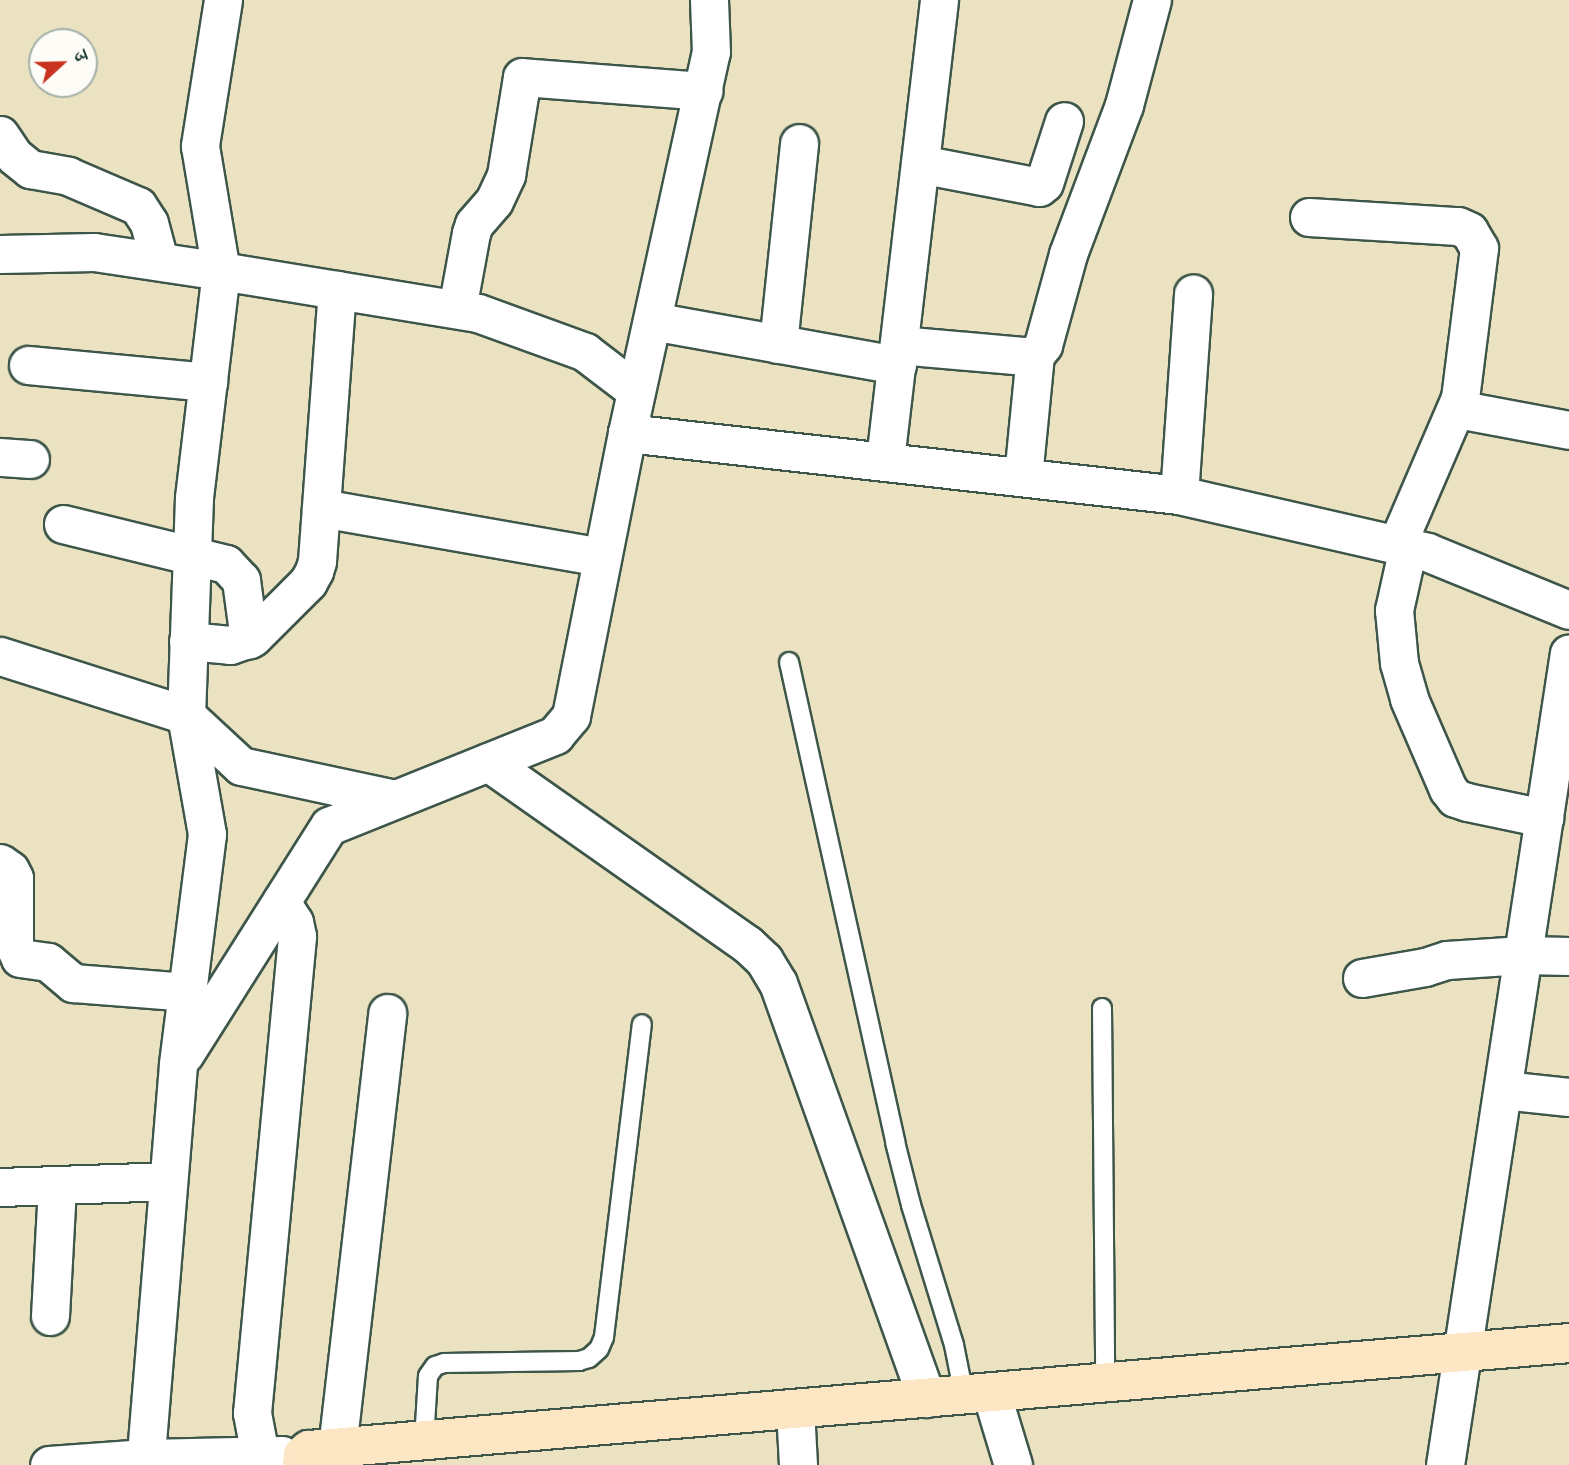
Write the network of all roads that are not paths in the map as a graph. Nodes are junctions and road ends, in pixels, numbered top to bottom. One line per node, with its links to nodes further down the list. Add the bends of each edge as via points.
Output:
1 (223, 0): 13 (street, via 200,146)
2 (709, 0): 5 (street, via 712,52)
3 (939, 0): 9 (street)
4 (1152, 0): 20 (street, via 1124,105 1068,254 1043,345)
5 (703, 91): 16 (street, via 522,77 506,175 471,233); 17 (street)
6 (1064, 121): 9 (street, via 1039,187)
7 (0, 135): 12 (street, via 30,169 68,176 138,206 149,223)
8 (799, 143): 18 (street)
9 (920, 164): 19 (street)
10 (1309, 217): 24 (street, via 1458,226 1475,237 1479,248 1465,378)
11 (0, 254): 12 (street, via 94,252)
12 (159, 261): 13 (street)
13 (221, 271): 14 (street); 22 (street)
14 (337, 290): 16 (street); 30 (street)
15 (1193, 293): 29 (street)
16 (457, 309): 23 (street, via 585,352)
17 (652, 321): 18 (street); 23 (street)
18 (778, 344): 19 (street)
19 (898, 355): 20 (street); 27 (street)
20 (1035, 355): 28 (street)
21 (28, 365): 22 (street)
22 (208, 382): 33 (street)
23 (636, 391): 26 (street)
24 (1457, 409): 25 (street); 32 (street)
25 (1569, 430)
26 (627, 433): 27 (street); 34 (street)
27 (885, 460): 28 (street)
28 (1023, 477): 29 (street)
29 (1179, 495): 32 (street)
30 (321, 508): 34 (street); 36 (street, via 314,571 308,582)
31 (63, 524): 33 (street)
32 (1402, 545): 35 (street); 44 (street, via 1394,610 1399,663 1409,699 1448,789 1466,802)
33 (192, 555): 36 (street, via 235,570 241,580); 37 (street)
34 (602, 557): 42 (street, via 571,716 555,735)
35 (1569, 610)
36 (249, 639): 37 (street, via 230,645)
37 (188, 641): 41 (street)
38 (1569, 653): 44 (street)
39 (0, 656): 41 (street)
40 (789, 662): 64 (lane, via 895,1142 951,1335)
41 (186, 715): 43 (street, via 241,766); 50 (street, via 207,834)
42 (488, 762): 43 (street); 64 (street, via 764,960)
43 (395, 799): 46 (street, via 329,826)
44 (1544, 818): 47 (street)
45 (0, 863): 50 (street, via 14,878 14,945 20,958 48,962 73,983)
46 (281, 902): 54 (street); 67 (street, via 297,936 253,1392)
47 (1523, 955): 48 (street); 49 (street, via 1447,960); 55 (street)
48 (1569, 956)
49 (1362, 978)
50 (187, 992): 54 (street)
51 (1102, 1008): 63 (lane)
52 (387, 1013): 68 (street)
53 (642, 1024): 66 (lane, via 599,1349 579,1361 435,1366 428,1376)
54 (178, 1065): 57 (street)
55 (1503, 1090): 56 (street); 62 (street)
56 (1569, 1097)
57 (168, 1181): 58 (street); 69 (street)
58 (57, 1185): 59 (street); 60 (street)
59 (0, 1187)
60 (50, 1316)
61 (1569, 1343): 62 (main road)
62 (1462, 1353): 63 (main road); 73 (street)
63 (1105, 1383): 64 (main road)
64 (961, 1395): 65 (main road); 72 (street)
65 (795, 1409): 66 (main road); 71 (street)
66 (424, 1440): 68 (main road)
67 (260, 1455): 68 (street); 69 (street)
68 (314, 1456)
69 (137, 1460): 70 (street)
70 (49, 1465)
71 (798, 1465)
72 (1013, 1465)
73 (1445, 1465)

